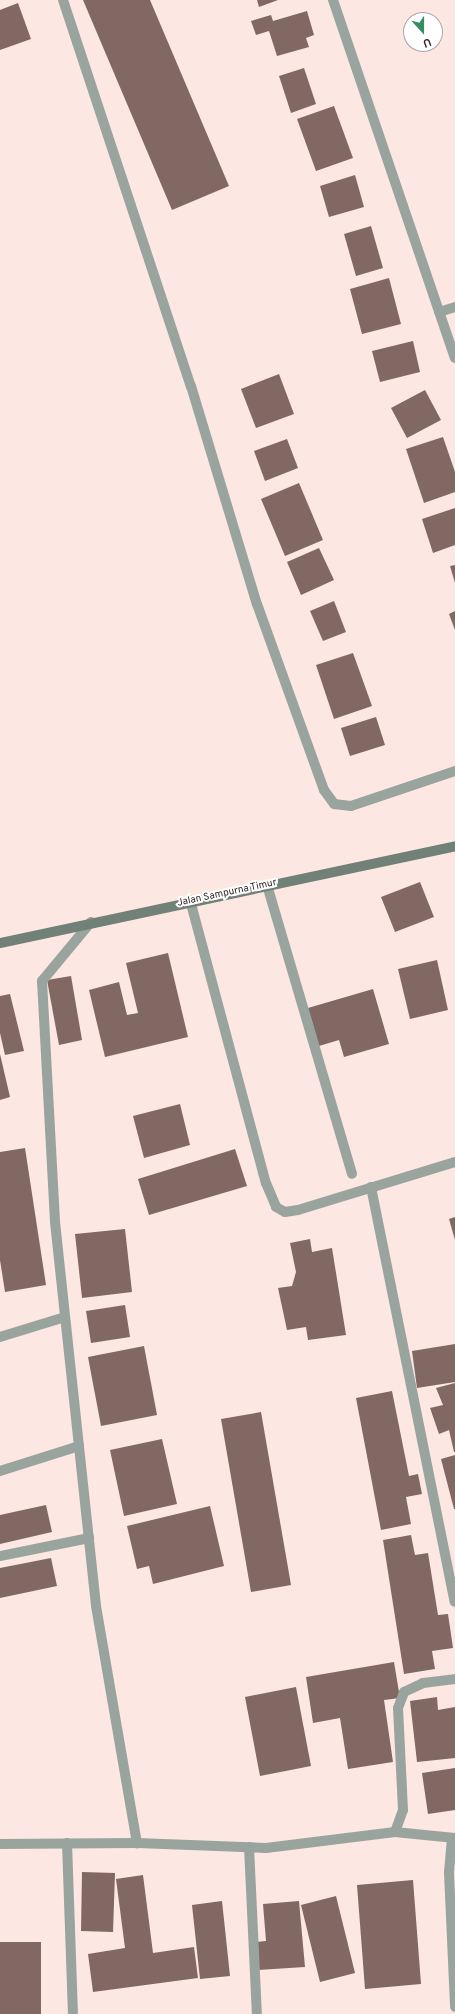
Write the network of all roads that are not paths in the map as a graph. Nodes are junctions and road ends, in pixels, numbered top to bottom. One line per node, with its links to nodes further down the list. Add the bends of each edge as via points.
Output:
1 (63, 0): 6 (street, via 191,386 257,604 324,790 334,804 351,806)
2 (333, 0): 4 (street)
3 (455, 307): 4 (street)
4 (440, 312): 5 (street)
5 (455, 358)
6 (455, 771)
7 (455, 846): 8 (street, Jalan Sampurna Timur)
8 (267, 885): 9 (street, Jalan Sampurna Timur); 13 (street)
9 (190, 900): 10 (street, Jalan Sampurna Timur); 14 (street, via 266,1183 276,1207 285,1212 298,1210)
10 (91, 922): 11 (street, Jalan Sampurna Timur); 15 (street, via 42,981 55,1222)
11 (0, 943)
12 (455, 1162): 14 (street)
13 (352, 1174)
14 (371, 1188): 21 (street)
15 (65, 1317): 16 (street); 17 (street)
16 (0, 1337)
17 (79, 1446): 18 (street); 19 (street)
18 (0, 1471)
19 (89, 1538): 20 (street); 26 (street, via 96,1606)
20 (0, 1556)
21 (455, 1602)
22 (455, 1679): 23 (street, via 422,1683 404,1692 398,1708 403,1810)
23 (395, 1832): 24 (street); 28 (street)
24 (453, 1838): 29 (street, via 449,1873)
25 (67, 1843): 26 (street); 27 (street); 30 (street)
26 (138, 1843): 28 (street)
27 (0, 1844)
28 (249, 1847): 31 (street)
29 (455, 2007)
30 (73, 2013)
31 (257, 2014)

